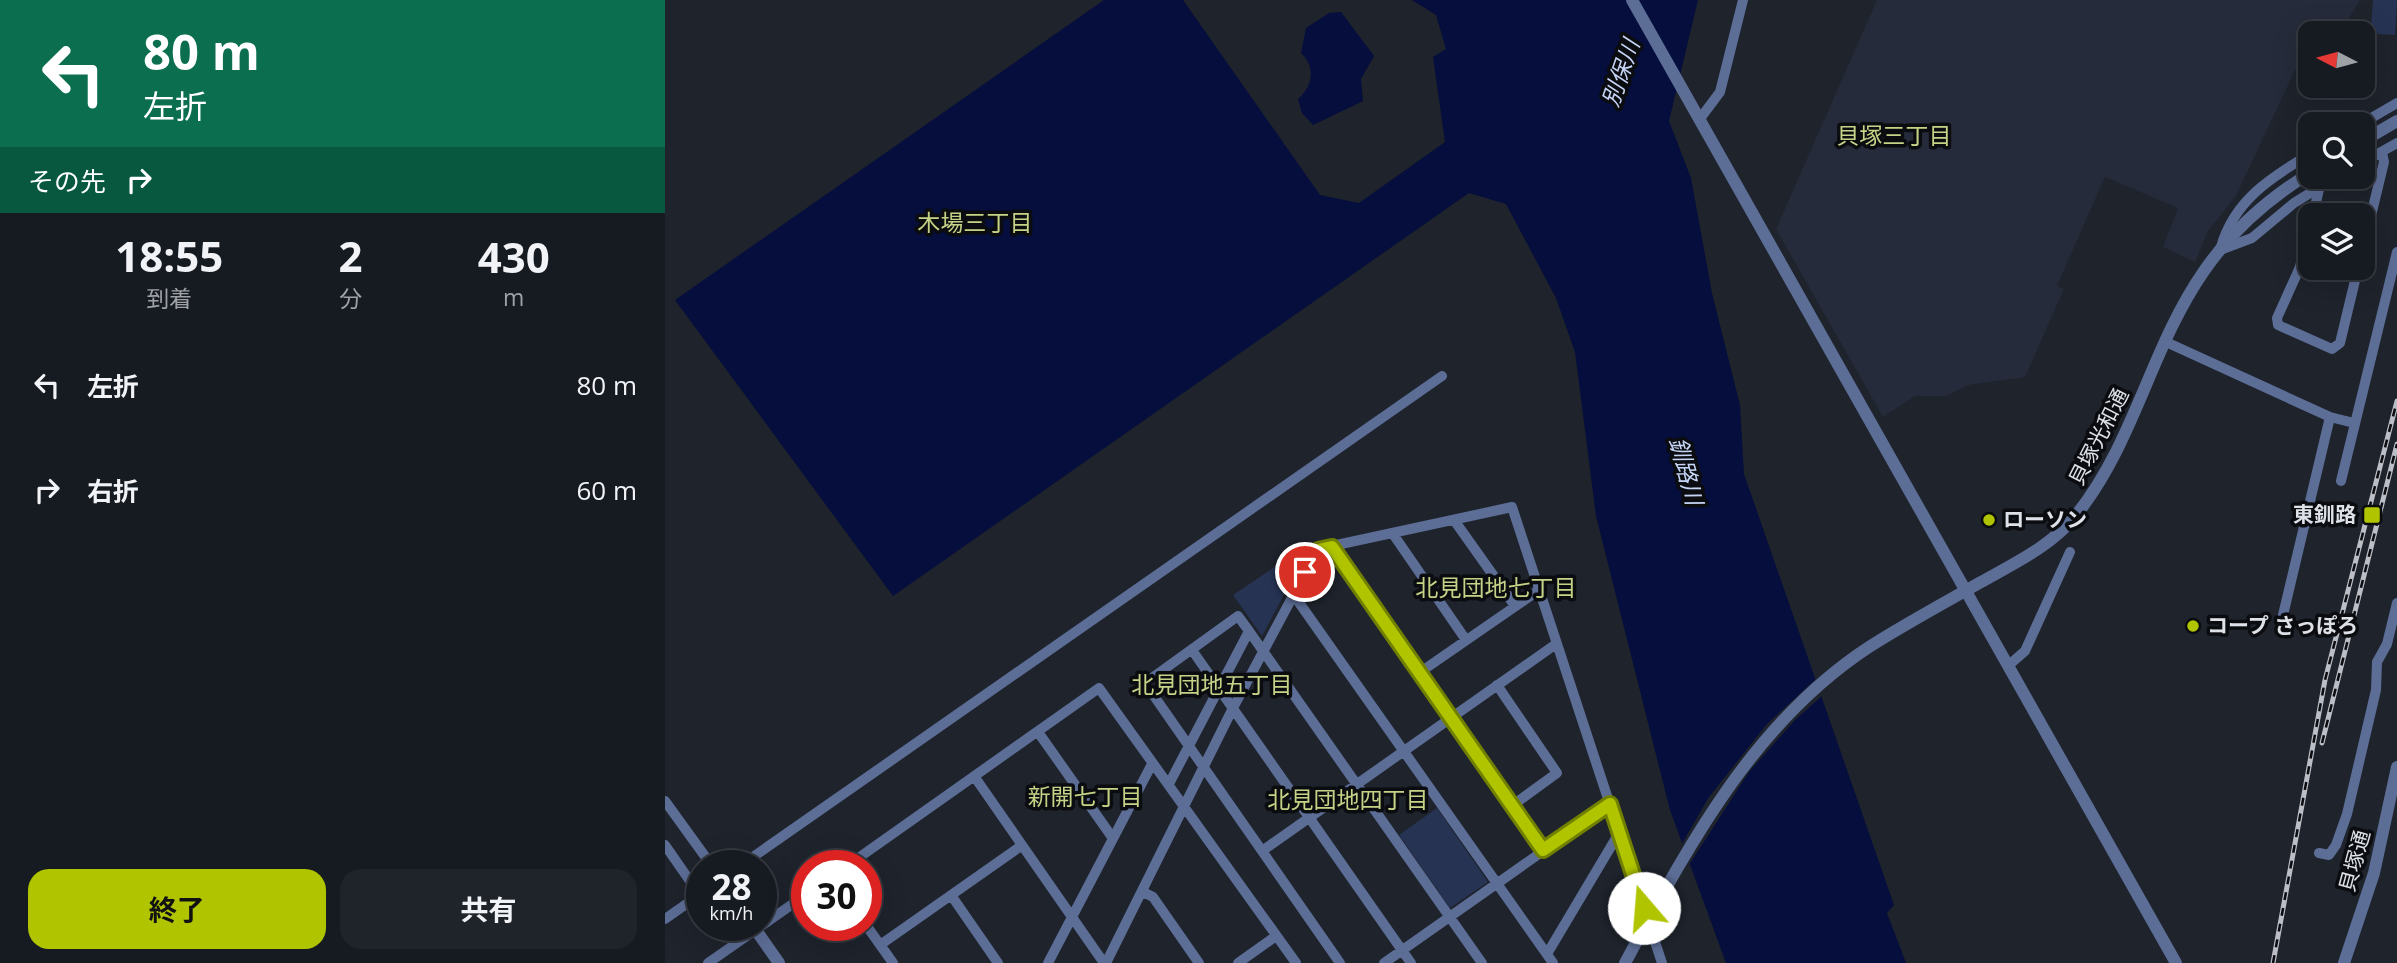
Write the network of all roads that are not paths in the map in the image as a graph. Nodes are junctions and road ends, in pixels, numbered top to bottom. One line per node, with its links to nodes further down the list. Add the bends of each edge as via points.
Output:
1 (1632, 0): 5 (street)
2 (1743, 0): 5 (street, via 1720,92)
3 (2397, 103): 4 (street)
4 (2375, 116)
5 (1699, 120): 29 (street)
6 (2397, 121): 7 (street)
7 (2375, 134)
8 (2397, 143): 9 (street)
9 (2382, 152): 10 (street); 14 (street, via 2384,162)
10 (2375, 156)
11 (2298, 161): 15 (street, via 2243,202 2227,224)
12 (2298, 182): 15 (street, 貝塚光和通, via 2255,212)
13 (2315, 189): 15 (street, via 2252,238)
14 (2374, 203)
15 (2220, 251): 19 (street, 貝塚光和通, via 2203,272)
16 (2397, 252): 22 (street)
17 (2298, 271): 18 (street, via 2278,325 2333,349 2340,343)
18 (2355, 280)
19 (2166, 342): 21 (street); 29 (street, 貝塚光和通, via 2111,464 2075,517 2042,547)
20 (1442, 376): 64 (street)
21 (2330, 417): 22 (street); 33 (street)
22 (2354, 423): 23 (street)
23 (2341, 481)
24 (1454, 520): 25 (street); 28 (street, via 1512,507); 32 (street)
25 (1393, 534): 26 (street); 35 (street)
26 (1332, 547): 30 (street, via 1318,550); 40 (street)
27 (2070, 552): 39 (street, via 2025,651)
28 (1539, 590): 32 (street); 36 (street)
29 (1966, 591): 39 (street); 77 (street, 貝塚光和通, via 1867,648 1757,747 1724,791)
30 (1293, 594): 37 (street); 47 (street)
31 (2397, 603): 68 (street, via 2387,644 2377,662 2376,690 2347,814 2329,855)
32 (1515, 606): 35 (street)
33 (2283, 615)
34 (1249, 631): 37 (street); 38 (street, via 1238,616); 42 (street)
35 (1466, 640): 40 (street)
36 (1556, 644): 41 (street); 55 (street)
37 (1264, 649): 43 (street); 53 (street)
38 (1192, 650): 42 (street); 46 (street, via 1145,683)
39 (2010, 665): 100 (street)
40 (1419, 673): 44 (street)
41 (1497, 685): 44 (street); 56 (street, via 1557,773)
42 (1217, 689): 43 (street); 46 (street)
43 (1233, 708): 50 (street); 58 (street)
44 (1450, 718): 47 (street); 56 (street)
45 (1038, 732): 48 (street, via 1099,688); 51 (street); 60 (street)
46 (1187, 746): 50 (street); 52 (street)
47 (1403, 751): 53 (street); 70 (street)
48 (1152, 764): 52 (street); 60 (street)
49 (2397, 766): 101 (street, 貝塚通, via 2374,873)
50 (1202, 767): 57 (street); 67 (street)
51 (974, 776): 62 (street); 65 (street)
52 (1170, 782): 57 (street)
53 (1355, 783): 58 (street); 75 (street)
54 (665, 801): 63 (street)
55 (1610, 804): 59 (street); 66 (street)
56 (1513, 805): 66 (street)
57 (1185, 806): 71 (street); 78 (street)
58 (1309, 817): 67 (street); 83 (street)
59 (1619, 833): 77 (street); 84 (street)
60 (1112, 837): 74 (street)
61 (665, 845): 69 (street)
62 (1021, 846): 72 (street); 74 (street)
63 (700, 850)
64 (763, 850)
65 (870, 850)
66 (1543, 850): 70 (street)
67 (1262, 851): 94 (street)
68 (2319, 853)
69 (686, 874)
70 (1497, 883): 75 (street); 84 (street)
71 (1143, 892): 90 (street); 91 (street, via 1153,897)
72 (951, 895): 82 (street); 88 (street)
73 (686, 904): 76 (street)
74 (1073, 917): 89 (street); 90 (street)
75 (1450, 917): 83 (street); 97 (street)
76 (665, 919)
77 (1648, 920): 98 (street); 99 (street)
78 (1276, 936): 92 (street); 93 (street)
79 (737, 941): 85 (street)
80 (763, 941): 86 (street)
81 (877, 941): 82 (street)
82 (880, 945): 87 (street)
83 (1402, 950): 95 (street); 96 (street)
84 (1550, 959)
85 (708, 963)
86 (779, 963)
87 (893, 963)
88 (998, 963)
89 (1048, 963)
90 (1105, 963)
91 (1199, 963)
92 (1238, 963)
93 (1296, 963)
94 (1341, 963)
95 (1384, 963)
96 (1411, 963)
97 (1482, 963)
98 (1625, 963)
99 (1663, 963)
100 (2176, 963)
101 (2344, 963)

